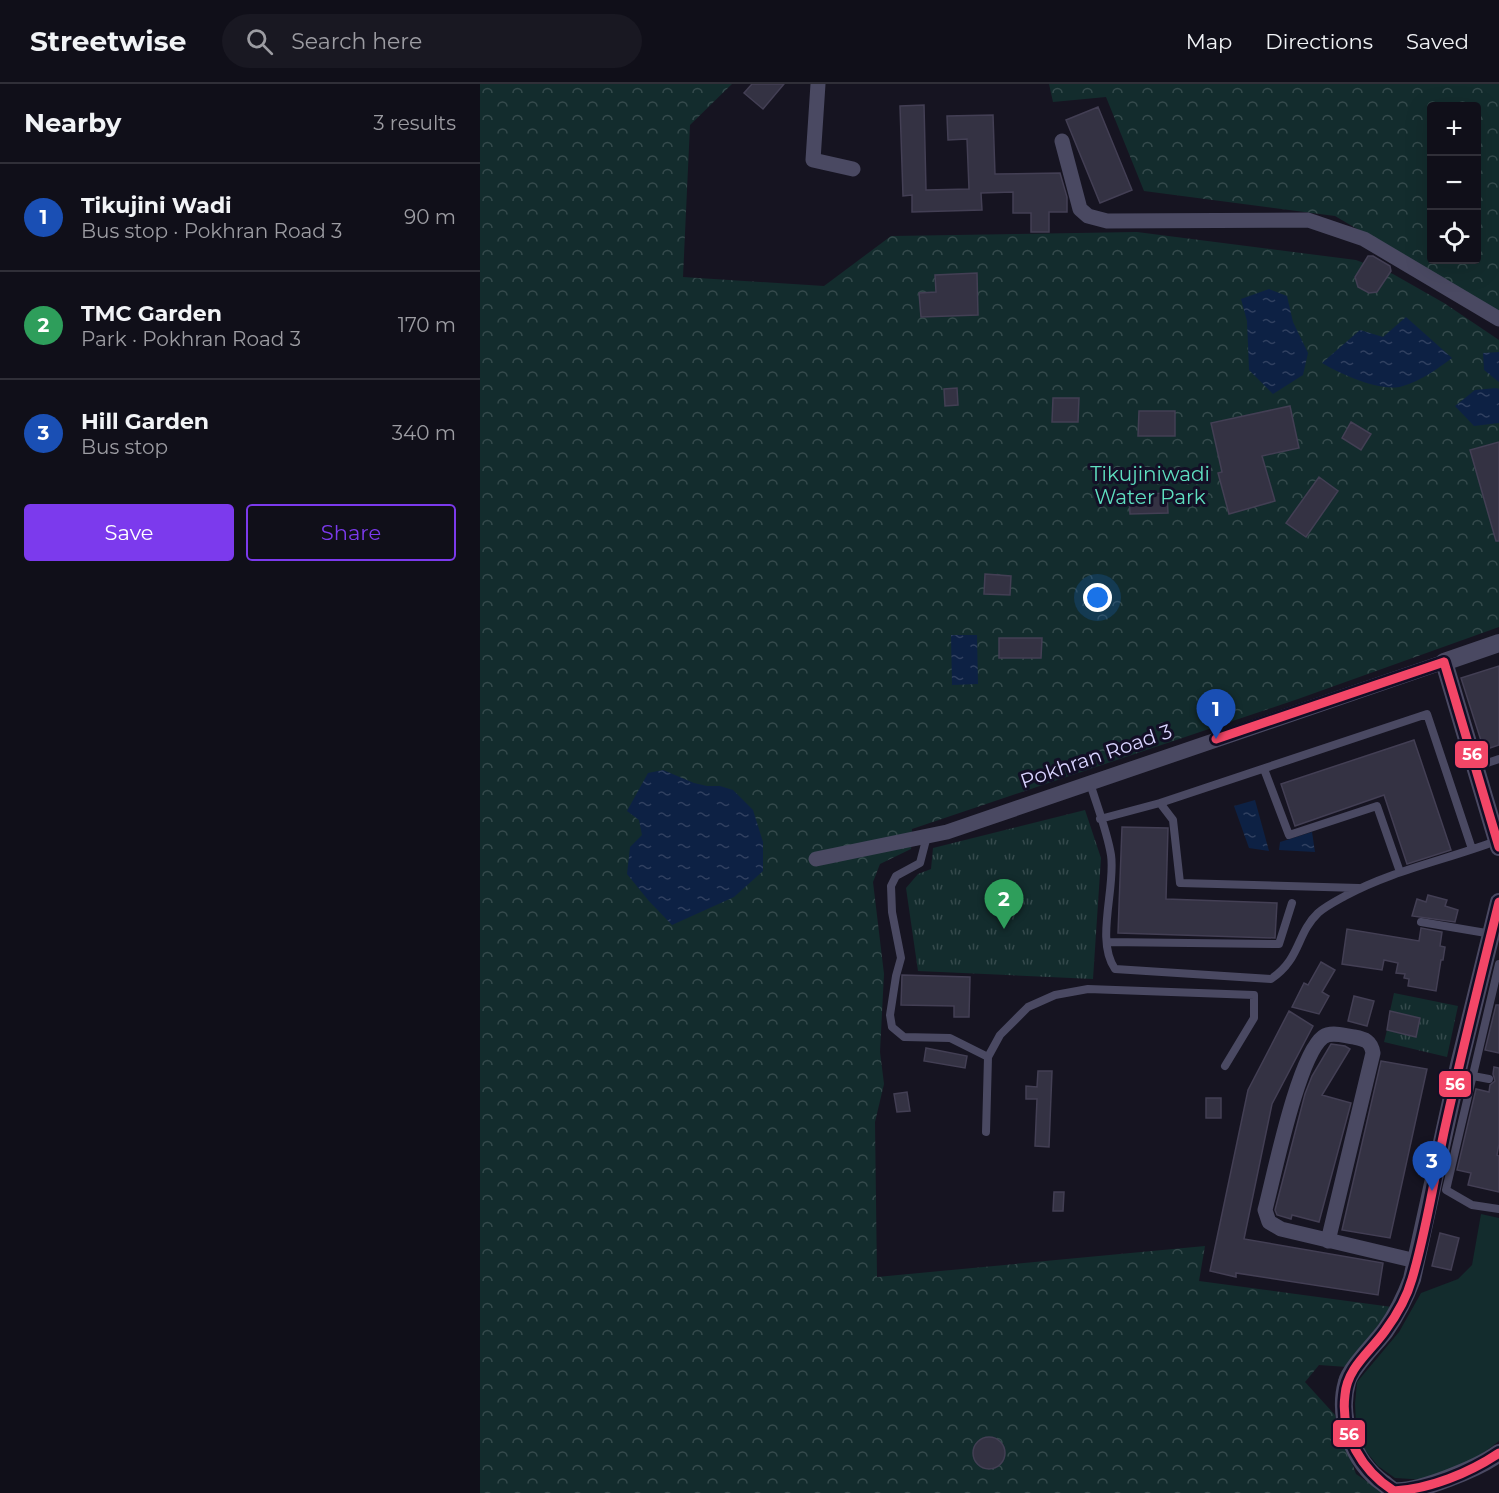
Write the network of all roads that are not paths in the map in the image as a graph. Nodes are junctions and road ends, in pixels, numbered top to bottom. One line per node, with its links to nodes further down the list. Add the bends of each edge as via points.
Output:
1 (818, 84): 3 (street, via 813,160)
2 (1062, 141): 4 (street, via 1080,209 1088,216 1107,221 1308,220 1364,239)
3 (853, 170)
4 (1499, 319)
5 (1499, 643): 6 (street, Pokhran Road 3)
6 (1444, 662): 8 (street); 10 (street, Pokhran Road 3)
7 (1499, 759): 8 (lane)
8 (1476, 767): 14 (street)
9 (1264, 769): 11 (lane); 15 (lane, via 1427,714); 17 (lane, via 1289,836 1377,806)
10 (1089, 782): 12 (lane); 13 (street, Pokhran Road 3)
11 (1160, 803): 12 (lane); 18 (lane, via 1173,820 1180,883)
12 (1100, 819): 23 (lane, via 1111,856)
13 (927, 836): 16 (street, Pokhran Road 3); 25 (lane, via 920,863 896,876 891,886 901,958 890,1015 892,1027 904,1037 950,1038)
14 (1498, 844): 15 (lane)
15 (1472, 849): 17 (lane)
16 (816, 859)
17 (1400, 872): 18 (lane)
18 (1360, 888): 23 (lane, via 1319,912 1285,970 1271,979 1115,969 1108,959)
19 (1499, 902): 22 (street)
20 (1292, 903): 23 (lane, via 1279,944)
21 (1421, 922): 22 (lane)
22 (1495, 935): 27 (street)
23 (1107, 942)
24 (1499, 964): 27 (lane)
25 (988, 1058): 26 (lane, via 1000,1035 1028,1007 1055,995 1088,989 1254,995 1254,1018); 29 (lane)
26 (1225, 1066)
27 (1465, 1075): 28 (lane); 30 (lane, via 1446,1190 1472,1205); 32 (street)
28 (1489, 1079)
29 (986, 1132)
30 (1499, 1209)
31 (1328, 1241): 31 (street, via 1372,1053 1365,1040 1334,1034 1325,1035 1318,1042 1298,1084 1265,1210 1269,1222 1281,1229); 32 (street)
32 (1416, 1261): 34 (street, via 1401,1308 1347,1379 1344,1400 1352,1446 1373,1474)
33 (1499, 1453): 34 (street, via 1450,1481 1416,1491)
34 (1395, 1492)

